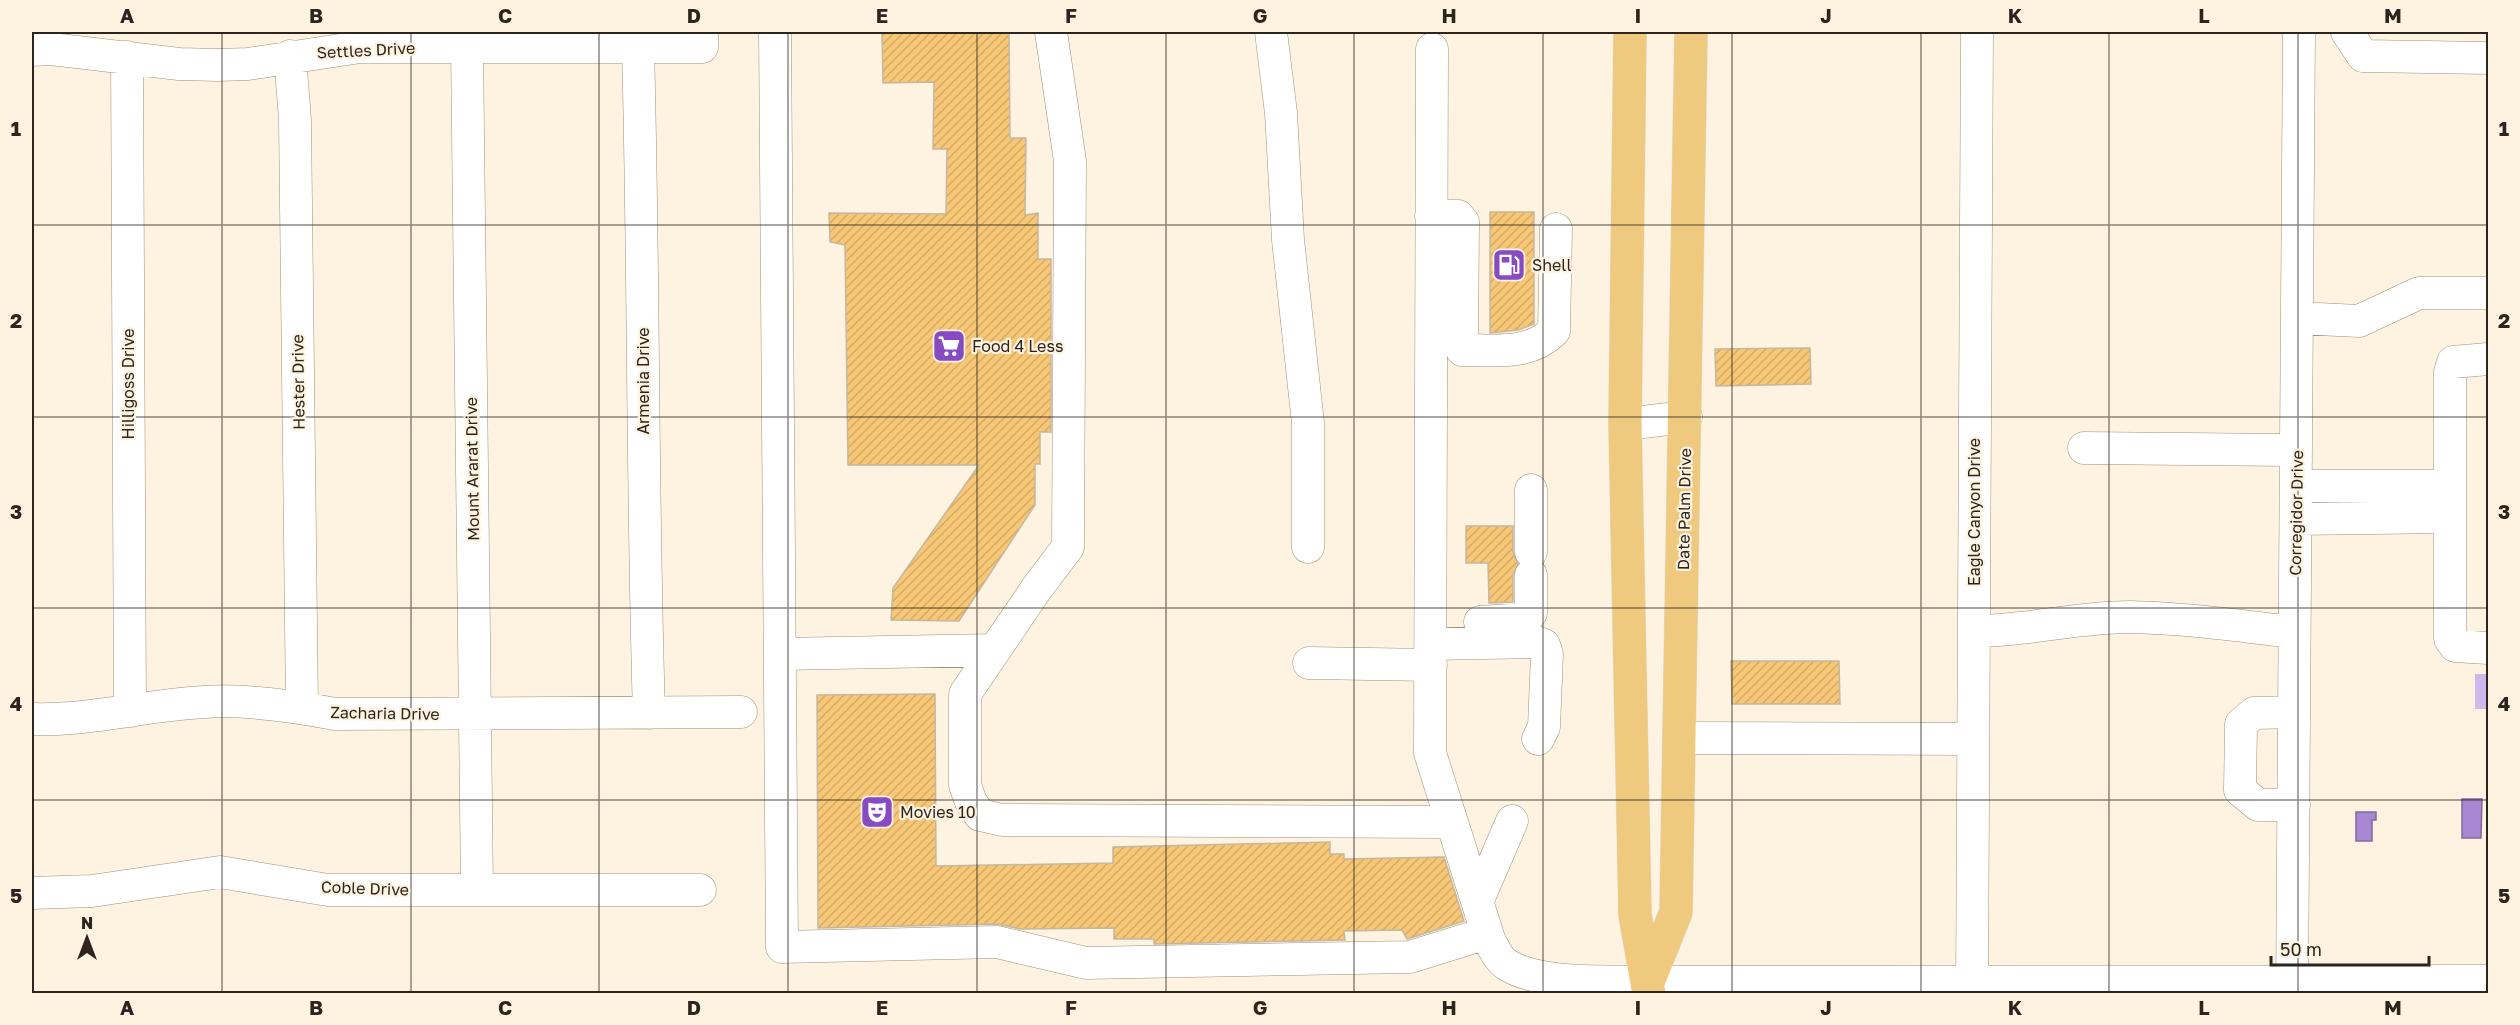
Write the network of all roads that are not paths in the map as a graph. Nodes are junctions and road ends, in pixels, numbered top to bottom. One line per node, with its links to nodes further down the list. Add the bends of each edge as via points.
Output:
1 (774, 32): 40 (street)
2 (1051, 32): 39 (street, via 1070,161 1068,548)
3 (1271, 32): 34 (street, via 1308,423)
4 (1630, 32): 25 (main road)
5 (1692, 32): 24 (main road, Date Palm Drive)
6 (1977, 32): 35 (street, Eagle Canyon Drive)
7 (2299, 32): 22 (street, Corregidor Drive)
8 (2347, 32): 16 (street, via 2363,56)
9 (702, 39): 11 (street, Settles Drive)
10 (467, 47): 11 (street, Settles Drive); 14 (street, Settles Drive, via 360,47); 46 (street, Mount Ararat Drive)
11 (638, 48): 47 (street, Armenia Drive)
12 (1432, 49): 17 (street)
13 (32, 50): 15 (street, Settles Drive)
14 (290, 56): 15 (street, Settles Drive, via 218,65); 42 (street, Hester Drive, via 295,120)
15 (127, 57): 43 (street, Hilligoss Drive)
16 (2488, 58)
17 (1431, 216): 20 (street); 21 (street, via 1458,216 1463,222)
18 (1556, 229): 21 (street, via 1554,331 1542,343 1519,350 1462,350)
19 (2488, 293): 22 (street, via 2419,293 2359,321)
20 (1431, 316): 21 (street); 37 (street)
21 (1463, 317)
22 (2297, 318): 27 (street, Corregidor Drive)
23 (2488, 359): 31 (street, via 2453,362 2450,372)
24 (1686, 417): 25 (street); 49 (main road, Date Palm Drive)
25 (1625, 424): 64 (main road, via 1635,915)
26 (2084, 448): 27 (street)
27 (2296, 450): 28 (street, Corregidor Drive)
28 (2296, 486): 29 (street); 33 (street, Corregidor Drive)
29 (2376, 486): 31 (street); 32 (street)
30 (1532, 490): 37 (street, via 1531,613 1526,619)
31 (2450, 502): 32 (street); 38 (street, via 2450,639 2455,646)
32 (2377, 517): 33 (street)
33 (2296, 519): 36 (street, Corregidor Drive)
34 (1308, 547)
35 (1974, 631): 36 (street, via 2128,617); 51 (street, Eagle Canyon Drive)
36 (2294, 632): 45 (street, Corregidor Drive)
37 (1431, 644): 41 (street); 50 (street, via 1544,645 1544,728); 54 (street, via 1431,753)
38 (2488, 648)
39 (994, 650): 40 (street); 54 (street, via 965,694 965,785 980,815 1002,820)
40 (780, 654): 59 (street, via 782,947 998,942 1086,963 1122,963 1410,957)
41 (1309, 663)
42 (302, 708): 43 (street, Zacharia Drive, via 205,702); 46 (street, Zacharia Drive, via 335,714)
43 (130, 711): 48 (street, Zacharia Drive, via 67,720)
44 (741, 712): 47 (street, Zacharia Drive)
45 (2294, 712): 52 (street, Corregidor Drive); 52 (street, via 2254,713 2241,724 2240,790 2258,805)
46 (475, 713): 47 (street, Zacharia Drive); 55 (street, Mount Ararat Drive)
47 (648, 713)
48 (32, 719)
49 (1679, 738): 51 (street); 64 (main road, Date Palm Drive, via 1676,912)
50 (1538, 739)
51 (1974, 739): 62 (street, Eagle Canyon Drive)
52 (2294, 805): 63 (street, Corregidor Drive)
53 (1512, 821): 58 (street)
54 (1450, 822): 58 (street)
55 (477, 890): 56 (street, Coble Drive); 57 (street, Coble Drive, via 328,890 220,872 92,891)
56 (700, 890)
57 (32, 892)
58 (1478, 900): 59 (street)
59 (1487, 933): 64 (street, via 1505,964 1526,973)
60 (2488, 981): 63 (street)
61 (1835, 987): 62 (street); 64 (street)
62 (1972, 987): 63 (street)
63 (2292, 987)
64 (1649, 988)

